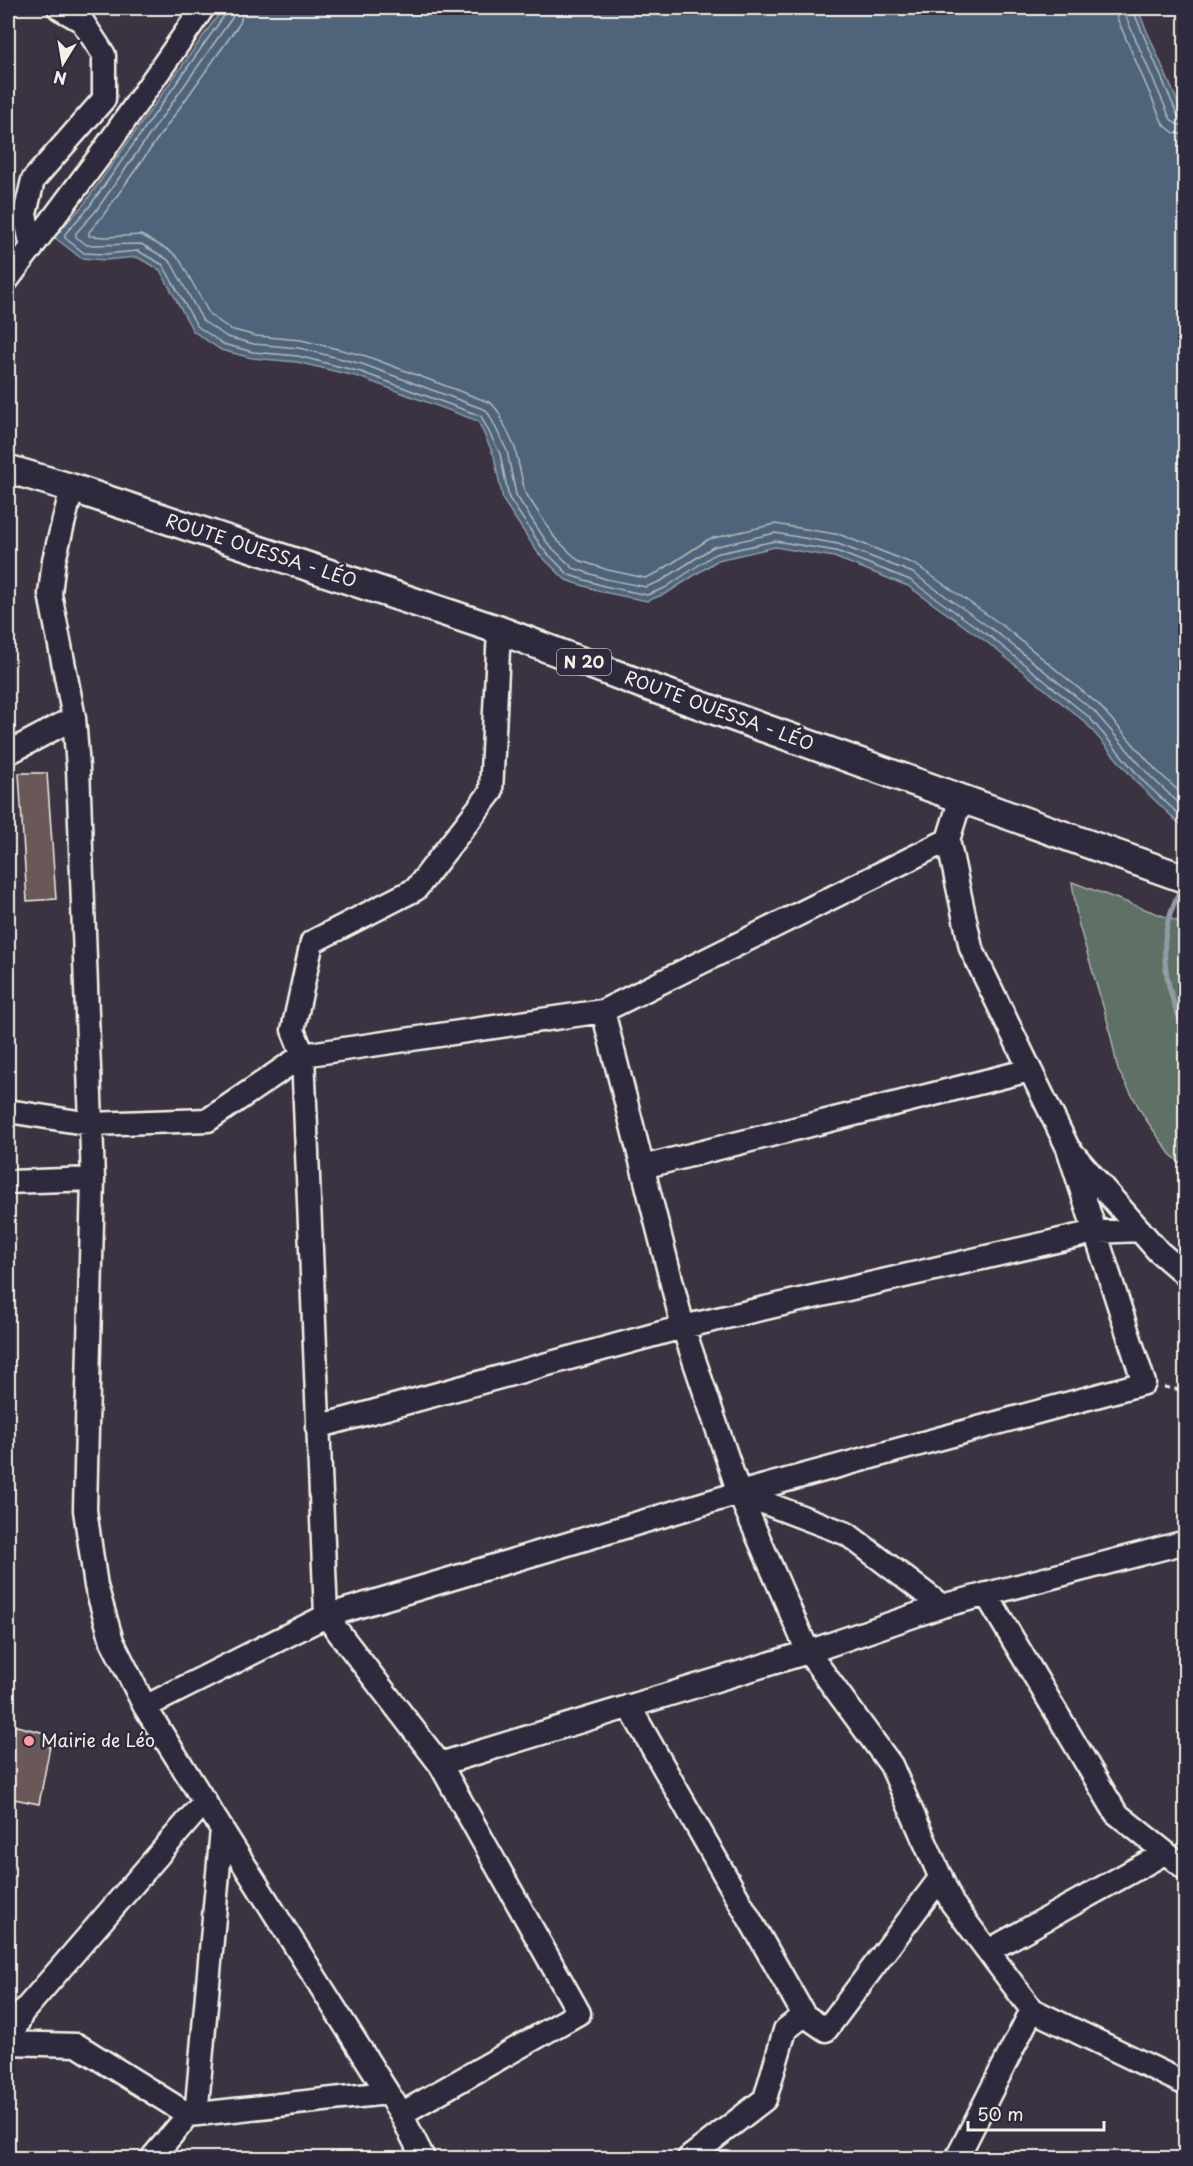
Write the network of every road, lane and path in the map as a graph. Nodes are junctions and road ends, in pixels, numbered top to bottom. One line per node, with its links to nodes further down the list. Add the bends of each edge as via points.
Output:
1 (59, 8): 3 (street, via 82,21 104,56 104,99 33,180 26,214)
2 (203, 8): 3 (street)
3 (32, 248): 4 (street)
4 (10, 270)
5 (8, 469): 6 (main road, ROUTE OUESSA - LÉO / N 20)
6 (72, 488): 7 (main road, ROUTE OUESSA - LÉO / N 20); 8 (street, via 50,594)
7 (499, 630): 10 (main road, ROUTE OUESSA - LÉO / N 20); 14 (street, via 490,792 416,889 312,942 293,1030)
8 (74, 718): 9 (street); 17 (street)
9 (8, 751)
10 (961, 798): 11 (street); 12 (main road, ROUTE OUESSA - LÉO / N 20)
11 (948, 840): 13 (street); 15 (street, via 971,948)
12 (1185, 879)
13 (603, 1011): 14 (street); 19 (street)
14 (303, 1055): 17 (street, via 208,1120); 26 (street)
15 (1030, 1070): 18 (street); 19 (street)
16 (8, 1111): 17 (street)
17 (92, 1124): 20 (street)
18 (1068, 1148): 22 (street); 23 (street)
19 (643, 1167): 25 (street)
20 (93, 1179): 21 (street); 34 (street, via 85,1510 96,1586 112,1641)
21 (8, 1182)
22 (1140, 1230): 23 (street); 24 (street)
23 (1095, 1232): 25 (street); 27 (street, via 1144,1383)
24 (1185, 1275)
25 (683, 1327): 26 (street); 27 (street)
26 (316, 1427): 31 (street)
27 (739, 1493): 30 (street, via 847,1534); 31 (street); 32 (street)
28 (1185, 1542): 29 (street)
29 (986, 1594): 30 (street); 38 (street, via 1116,1813)
30 (942, 1606): 32 (street)
31 (326, 1616): 34 (street); 35 (street)
32 (808, 1652): 33 (street); 40 (street, via 891,1764)
33 (629, 1706): 35 (street); 43 (street)
34 (145, 1707): 36 (street)
35 (440, 1764): 47 (street, via 579,2013)
36 (205, 1801): 37 (street); 44 (street, via 22,2013)
37 (222, 1829): 46 (street); 48 (street, via 197,2105)
38 (1165, 1853): 39 (street); 41 (street)
39 (1185, 1869)
40 (941, 1877): 41 (street, via 952,1903); 43 (street, via 826,2030)
41 (988, 1951): 42 (street)
42 (1032, 2010): 45 (street); 52 (street)
43 (804, 2015): 49 (street, via 785,2030 765,2099)
44 (8, 2044): 48 (street, via 77,2045)
45 (1185, 2084)
46 (387, 2093): 47 (street); 48 (street)
47 (400, 2114): 51 (street)
48 (189, 2115): 50 (street)
49 (703, 2155)
50 (152, 2158)
51 (423, 2158)
52 (957, 2158)

